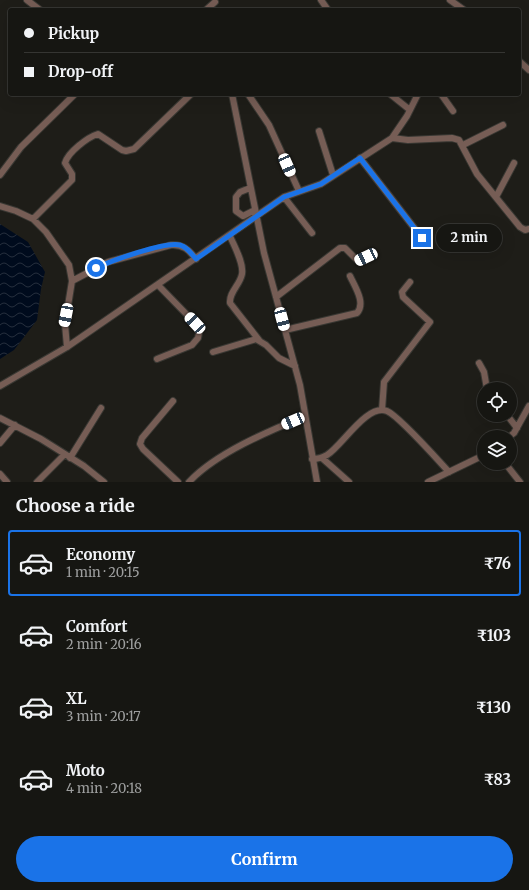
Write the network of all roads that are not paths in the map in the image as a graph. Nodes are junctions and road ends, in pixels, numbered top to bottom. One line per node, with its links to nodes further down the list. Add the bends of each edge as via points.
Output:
1 (27, 0): 3 (street)
2 (450, 0): 4 (street)
3 (37, 8)
4 (461, 8)
5 (521, 63): 6 (street)
6 (529, 70)
7 (73, 96): 22 (street, via 21,147)
8 (189, 96): 31 (street, via 134,149 122,150 98,134 74,151 65,163 72,174 72,180)
9 (232, 96): 24 (street)
10 (249, 96): 25 (street, via 269,125)
11 (392, 96): 14 (street)
12 (417, 96): 14 (street)
13 (442, 96): 15 (street)
14 (410, 110): 18 (street)
15 (453, 111)
16 (503, 125): 19 (street)
17 (319, 131): 23 (street)
18 (392, 138): 19 (street, via 452,138 459,140); 20 (street)
19 (462, 145): 27 (street, via 477,174)
20 (360, 158): 23 (street); 35 (street)
21 (514, 163): 27 (street)
22 (0, 175)
23 (333, 176): 25 (street, via 312,188)
24 (250, 188): 29 (street); 29 (street, via 240,192 236,197 236,211 242,216)
25 (299, 191): 26 (street)
26 (284, 197): 30 (street); 33 (street)
27 (496, 197): 32 (street, via 520,227)
28 (0, 206): 31 (street, via 16,210)
29 (255, 210): 30 (street)
30 (257, 217): 34 (street); 42 (street)
31 (33, 219): 39 (street, via 46,232 69,265)
32 (529, 229)
33 (312, 233)
34 (230, 236): 37 (street); 44 (street, via 242,274 230,297 230,303)
35 (422, 238)
36 (374, 253): 42 (street, via 357,260 344,248 340,248)
37 (196, 259): 39 (street, via 185,247 171,245 108,262); 41 (street)
38 (350, 276): 43 (street, via 361,301 357,313)
39 (72, 281): 45 (street, via 65,324)
40 (410, 282): 55 (street, via 402,292 402,297 430,322 384,382)
41 (158, 285): 45 (street); 47 (street, via 195,323 199,333 192,345)
42 (276, 297): 43 (street)
43 (286, 330): 49 (street)
44 (259, 340): 46 (street, via 251,339); 49 (street, via 279,358)
45 (67, 347): 51 (street)
46 (214, 352)
47 (157, 359)
48 (479, 363): 50 (street)
49 (295, 366): 56 (street)
50 (486, 382)
51 (0, 386)
52 (173, 401): 73 (street, via 142,438 140,444 142,449)
53 (529, 406): 60 (street)
54 (101, 408): 63 (street)
55 (382, 410): 64 (street, via 373,412 364,419 330,454); 68 (street, via 398,420)
56 (305, 416): 66 (street); 74 (street, via 268,431 216,460)
57 (0, 418): 59 (street)
58 (512, 422): 60 (street)
59 (15, 425): 61 (street); 62 (street)
60 (517, 428)
61 (0, 443)
62 (64, 454): 63 (street); 71 (street)
63 (70, 458): 72 (street)
64 (322, 458): 66 (street); 76 (street)
65 (477, 458): 68 (street)
66 (312, 459): 75 (street)
67 (511, 470): 78 (street)
68 (449, 472): 77 (street)
69 (0, 474): 70 (street)
70 (7, 482)
71 (37, 482)
72 (104, 482)
73 (178, 482)
74 (189, 482)
75 (317, 482)
76 (349, 482)
77 (428, 482)
78 (520, 482)

